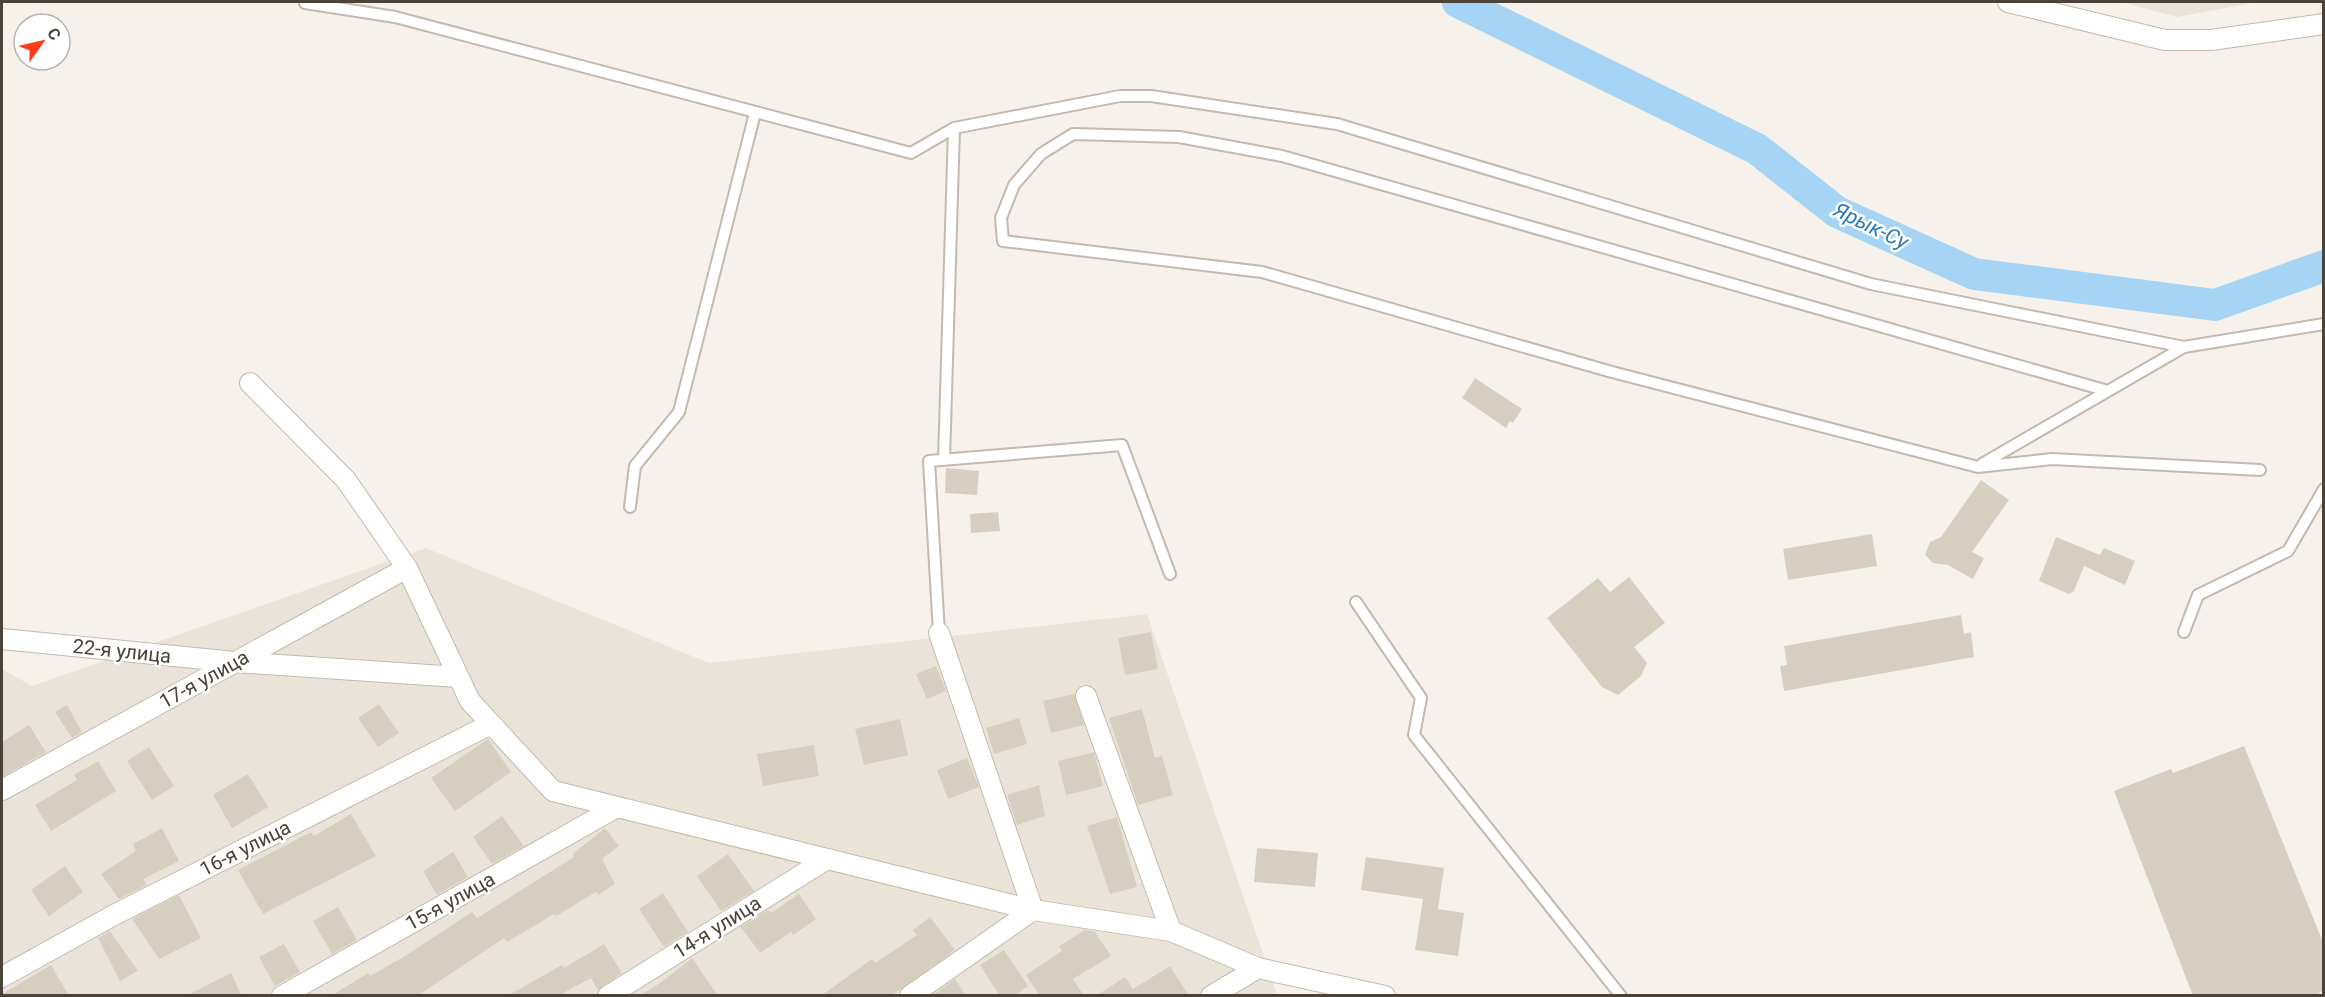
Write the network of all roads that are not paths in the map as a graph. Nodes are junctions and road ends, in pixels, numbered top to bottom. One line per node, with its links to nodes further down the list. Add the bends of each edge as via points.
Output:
1 (2008, 2): 3 (street)
2 (305, 3): 5 (lane, via 395,17)
3 (2075, 10): 4 (street, via 2165,40 2211,40)
4 (2324, 24)
5 (755, 113): 6 (lane, via 911,153); 15 (lane, via 679,412 635,466)
6 (954, 128): 8 (lane, via 1120,96 1151,96 1337,124 1871,284); 11 (lane)
7 (2324, 324): 8 (lane)
8 (2184, 347): 10 (lane)
9 (250, 383): 16 (street, via 346,480)
10 (2108, 391): 12 (lane); 12 (lane, via 1282,156 1179,137 1073,134 1041,154 1014,185 1001,218 1003,241 1262,272 1612,372)
11 (945, 460): 17 (lane, via 1122,445); 19 (lane, via 929,461)
12 (1978, 467): 13 (lane, via 2052,459)
13 (2260, 470)
14 (2324, 489): 20 (lane, via 2288,551 2198,595)
15 (630, 507)
16 (407, 568): 22 (street, 17-я улица); 23 (street)
17 (1170, 574)
18 (1356, 602): 38 (lane, via 1421,698 1414,735)
19 (939, 633): 29 (street)
20 (2184, 633)
21 (2, 639): 22 (street, 22-я улица)
22 (235, 662): 23 (street, 22-я улица); 26 (street, 17-я улица)
23 (458, 677): 25 (street, via 470,701)
24 (1086, 696): 30 (street)
25 (491, 724): 27 (street, via 553,791); 32 (street, 16-я улица, via 114,915)
26 (2, 790)
27 (617, 807): 28 (street); 33 (street, 15-я улица)
28 (826, 859): 29 (street); 34 (street, 14-я улица)
29 (1034, 910): 30 (street); 35 (street)
30 (1171, 931): 31 (street)
31 (1258, 968): 36 (street); 37 (street)
32 (2, 977)
33 (282, 996)
34 (608, 996)
35 (910, 996)
36 (1211, 996)
37 (1385, 996)
38 (1621, 996)

